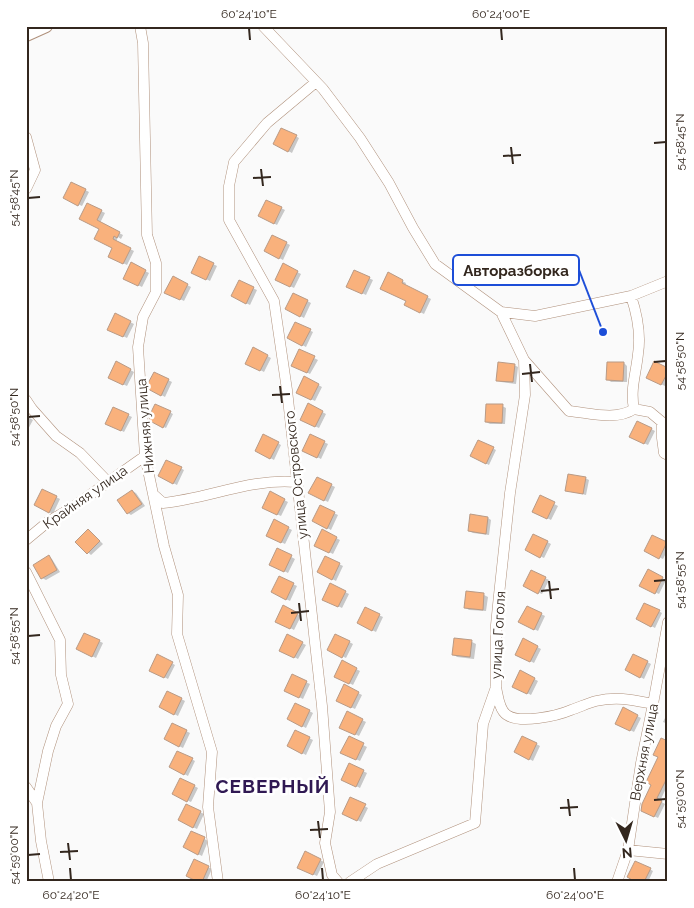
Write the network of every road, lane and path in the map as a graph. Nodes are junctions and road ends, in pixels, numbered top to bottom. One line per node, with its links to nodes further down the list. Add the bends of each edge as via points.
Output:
1 (46, 26): 4 (street)
2 (140, 26): 15 (street, Нижняя улица, via 148,235 156,263 156,292 143,317 138,346)
3 (263, 26): 5 (street)
4 (26, 35)
5 (316, 82): 10 (street, via 360,138 436,264); 17 (street, улица Островского, via 267,123 243,150 234,162 229,186 229,220 274,301)
6 (26, 137): 7 (street, via 35,170)
7 (26, 189)
8 (668, 281): 9 (street)
9 (631, 296): 10 (street, via 535,316); 13 (street, via 639,334 632,384)
10 (502, 312): 11 (street, улица Гоголя)
11 (524, 360): 13 (street, via 569,411 611,415 626,414); 22 (street, улица Гоголя, via 525,395 510,493 496,625)
12 (26, 400): 16 (street, via 56,436 80,453)
13 (634, 409): 14 (street, via 650,412 662,422 664,452)
14 (668, 454)
15 (145, 456): 16 (street, Крайняя улица); 18 (street, Нижняя улица)
16 (108, 482): 19 (street, Крайняя улица)
17 (296, 482): 18 (street, via 240,487 182,501 163,502); 30 (street, улица Островского, via 322,706 330,812 325,843 332,875)
18 (153, 494): 29 (street, Нижняя улица, via 178,595 178,634 212,752 208,807)
19 (26, 540)
20 (26, 572): 25 (street, via 60,640 61,675 68,704 48,751)
21 (668, 622): 23 (street, Верхняя улица)
22 (496, 687): 23 (street, via 500,706 506,715 519,719 569,711 595,701 625,698); 31 (street, улица Гоголя, via 483,724 475,822 377,864)
23 (654, 704): 26 (street, Верхняя улица)
24 (26, 786): 25 (street)
25 (37, 803): 28 (street)
26 (628, 850): 27 (street); 32 (street, Верхняя улица)
27 (668, 854)
28 (49, 882)
29 (218, 882)
30 (338, 882)
31 (350, 882)
32 (617, 882)

